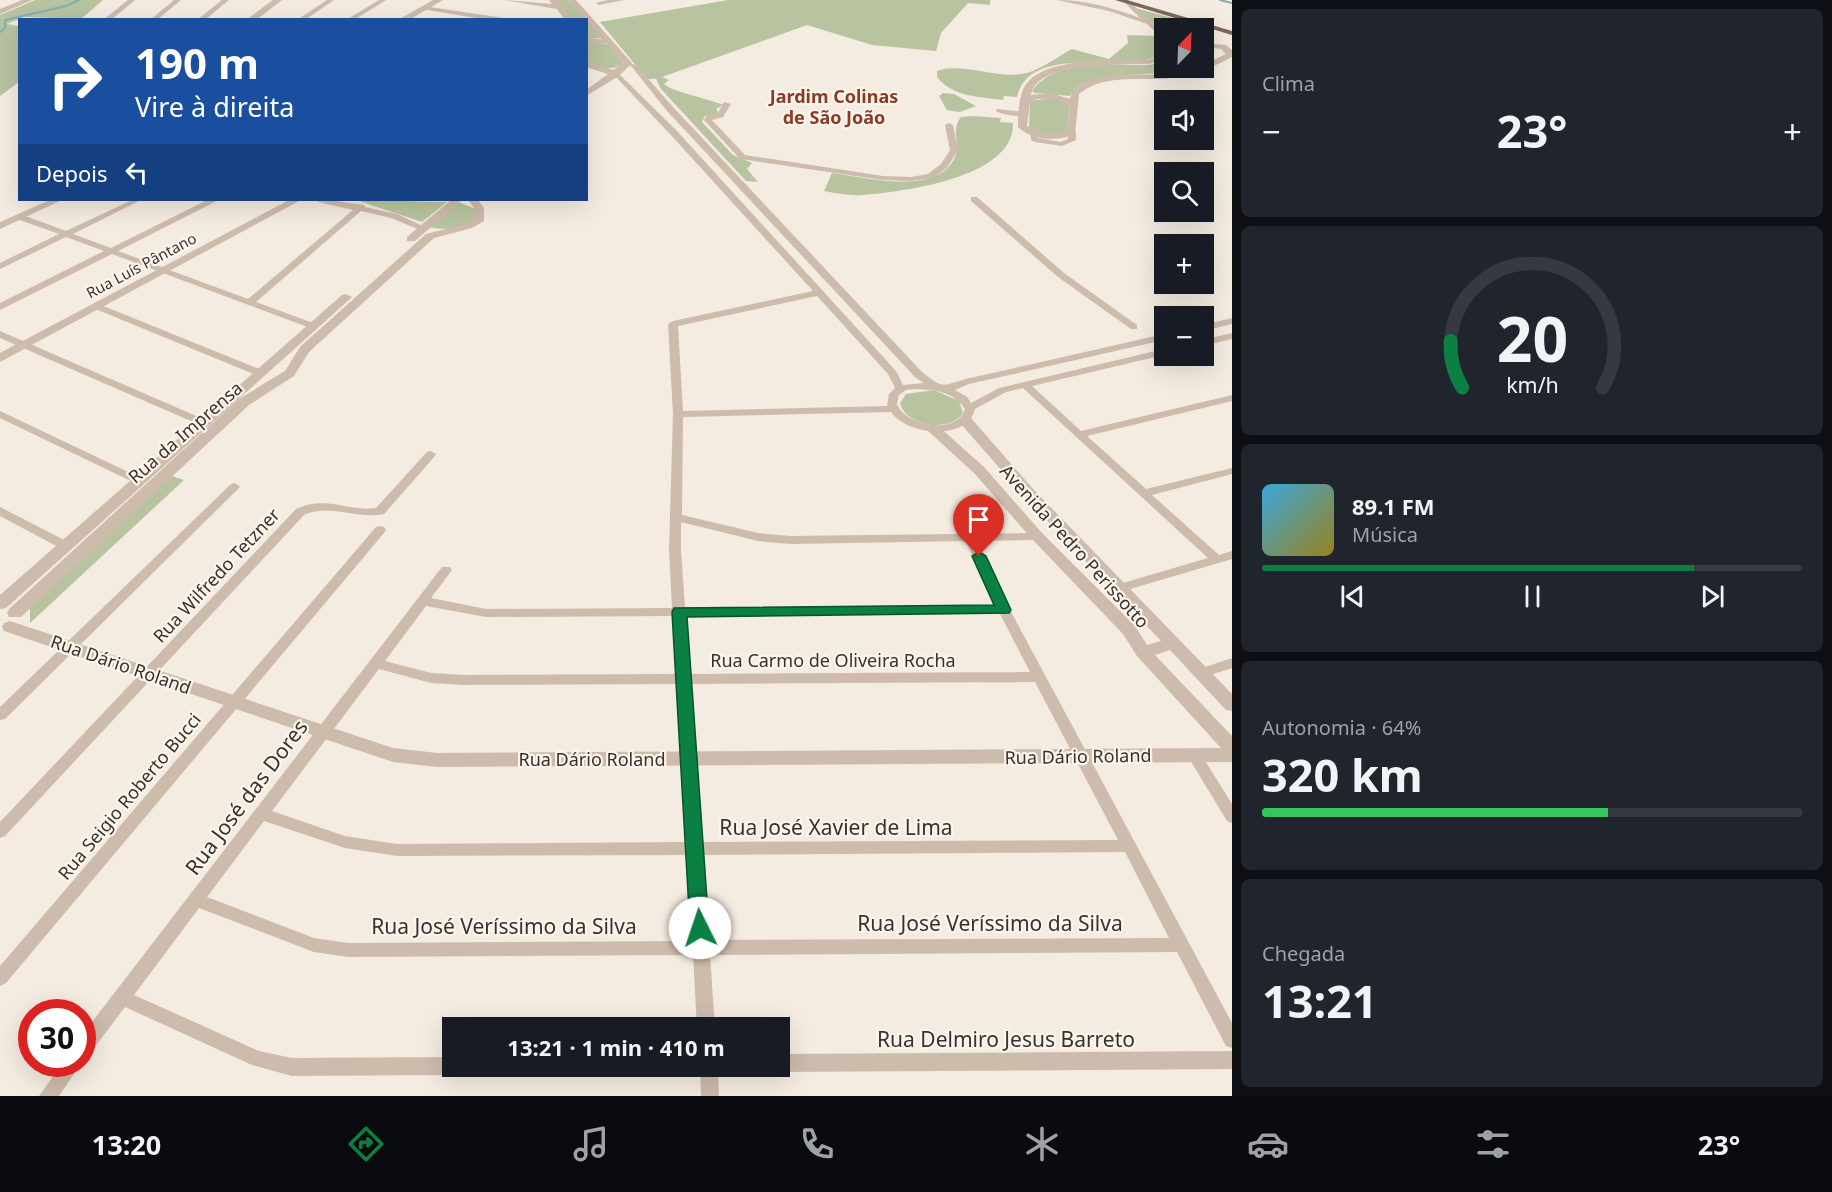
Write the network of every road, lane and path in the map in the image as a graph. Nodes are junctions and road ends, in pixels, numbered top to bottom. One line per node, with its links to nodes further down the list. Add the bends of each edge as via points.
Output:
1 (28, 0): 19 (street)
2 (132, 0): 20 (street)
3 (178, 0): 21 (street)
4 (226, 0): 22 (street)
5 (278, 0): 23 (street)
6 (331, 0): 24 (street)
7 (383, 0): 25 (street)
8 (439, 0): 17 (street)
9 (508, 0): 14 (street)
10 (572, 0): 34 (street)
11 (621, 0): 15 (street)
12 (1060, 0): 18 (street)
13 (1119, 0): 16 (main road)
14 (556, 3): 28 (street)
15 (599, 3)
16 (1132, 3): 18 (street); 29 (street); 31 (main road)
17 (423, 8): 26 (street); 27 (street)
18 (1110, 9): 29 (street)
19 (2, 10)
20 (109, 18)
21 (156, 18)
22 (203, 18)
23 (253, 18)
24 (303, 18)
25 (352, 18)
26 (406, 18)
27 (490, 18)
28 (568, 18)
29 (1150, 24): 30 (street)
30 (1154, 28)
31 (1231, 30): 32 (street)
32 (1214, 38)
33 (588, 41): 34 (street)
34 (609, 41): 39 (street)
35 (1214, 46): 36 (street)
36 (1232, 54): 45 (street, via 1178,75 1089,83 1075,93)
37 (1154, 59): 40 (street)
38 (1154, 62): 40 (street)
39 (628, 63): 42 (street); 88 (street, via 919,375)
40 (1147, 63): 46 (street, via 1061,69 1038,77 1031,83)
41 (588, 65): 42 (street)
42 (616, 74): 43 (street); 70 (street)
43 (588, 93)
44 (727, 104): 48 (street, via 720,115 708,120 743,157 891,179 921,178 944,166 954,150)
45 (1074, 105): 46 (street, via 1047,96); 50 (street)
46 (1025, 108): 47 (street); 49 (street, via 1023,127)
47 (1001, 109)
48 (949, 125)
49 (1032, 132): 50 (street, via 1057,136); 51 (street, via 1041,147)
50 (1072, 133): 51 (street, via 1072,140)
51 (1062, 144): 52 (street)
52 (1061, 154)
53 (974, 199): 77 (street, via 1061,275)
54 (55, 201): 62 (street)
55 (135, 201): 66 (street)
56 (210, 201): 67 (street)
57 (294, 201): 69 (street, Rua Luís Pântano)
58 (327, 201): 61 (street)
59 (456, 201): 64 (street, Rua da Imprensa)
60 (472, 201): 65 (street, Rua da Imprensa, via 479,208 480,219 466,228)
61 (361, 207): 64 (street); 71 (street)
62 (21, 217): 63 (street); 66 (street)
63 (0, 226)
64 (423, 228): 65 (street); 76 (street, Rua da Imprensa)
65 (439, 231): 86 (street, Rua da Imprensa, via 313,340)
66 (66, 234): 67 (street); 68 (street)
67 (111, 250): 69 (street); 73 (street)
68 (0, 266)
69 (164, 270): 71 (street); 72 (street, Rua Luís Pântano)
70 (818, 293): 90 (street, via 892,373); 94 (street, via 673,324)
71 (250, 302): 76 (street)
72 (96, 306): 82 (street, Rua Luís Pântano); 85 (street)
73 (0, 307)
74 (1232, 321): 75 (street)
75 (1214, 325)
76 (313, 326): 85 (street, Rua da Imprensa)
77 (1134, 327)
78 (0, 334): 82 (street)
79 (1232, 336): 81 (street)
80 (1154, 339): 89 (street)
81 (1214, 340)
82 (24, 345): 84 (street, Rua Luís Pântano); 96 (street)
83 (1154, 354): 87 (street)
84 (0, 358)
85 (260, 373): 86 (street); 96 (street, Rua da Imprensa)
86 (281, 380): 117 (street, Rua da Imprensa, via 244,402)
87 (1025, 385): 95 (street, via 1003,390); 98 (street)
88 (934, 386): 89 (street); 90 (street)
89 (946, 389): 95 (street, via 958,394)
90 (901, 390): 92 (street, via 892,402)
91 (1232, 398): 98 (street)
92 (893, 409): 94 (street); 97 (street, via 908,422)
93 (0, 414): 101 (street)
94 (678, 414): 105 (street)
95 (968, 415): 97 (street, via 946,429); 113 (street, Avenida Pedro Perissotto, via 1028,492)
96 (204, 423): 101 (street, Rua da Imprensa)
97 (933, 429): 107 (street, Avenida Pedro Perissotto, via 979,470)
98 (1081, 434): 103 (street)
99 (431, 454): 123 (street, Rua Wilfredo Tetzner, via 380,511 357,513 319,504 300,512)
100 (1232, 471): 103 (street)
101 (139, 481): 109 (street, Rua da Imprensa)
102 (234, 487): 119 (street)
103 (1144, 493): 111 (street)
104 (0, 511): 109 (street)
105 (676, 517): 108 (street, via 758,537 790,540); 116 (street)
106 (380, 530): 127 (street, Rua Seigio Roberto Bucci)
107 (1037, 536): 108 (street); 120 (street, Avenida Pedro Perissotto, via 1129,630)
108 (970, 538): 115 (street)
109 (66, 546): 117 (street, Rua da Imprensa)
110 (1232, 555): 111 (street)
111 (1217, 560): 113 (street)
112 (446, 570): 114 (street, Rua José das Dores)
113 (1120, 588): 118 (street, Avenida Pedro Perissotto)
114 (423, 601): 116 (street, via 486,612); 121 (street, Rua José das Dores)
115 (1004, 610): 116 (street); 125 (street)
116 (679, 612): 126 (street)
117 (5, 617): 119 (street, Rua Dário Roland)
118 (1172, 644): 120 (street); 124 (street, Avenida Pedro Perissotto)
119 (70, 647): 123 (street, Rua Dário Roland); 129 (street)
120 (1143, 652): 131 (street, Avenida Pedro Perissotto)
121 (376, 663): 126 (street, Rua Carmo de Oliveira Rocha, via 431,678 465,680); 130 (street, Rua José das Dores)
122 (1232, 663): 124 (street)
123 (149, 673): 127 (street, Rua Dário Roland); 138 (street, Rua Wilfredo Tetzner)
124 (1201, 673): 128 (street, Avenida Pedro Perissotto)
125 (1039, 677): 126 (street, Rua Carmo de Oliveira Rocha); 134 (street)
126 (684, 679): 135 (street)
127 (234, 702): 130 (street, Rua Dário Roland); 144 (street, Rua Seigio Roberto Bucci)
128 (1232, 705)
129 (0, 715)
130 (324, 732): 135 (street, Rua Dário Roland, via 393,755 437,760); 136 (street, Rua José das Dores)
131 (1232, 748)
132 (1194, 755): 133 (street, Rua Dário Roland); 134 (street, Rua Dário Roland); 137 (street)
133 (1232, 755)
134 (1081, 757): 135 (street, Rua Dário Roland); 139 (street)
135 (689, 759): 140 (street)
136 (262, 814): 140 (street, Rua José Xavier de Lima, via 368,849); 141 (street, Rua José das Dores)
137 (1232, 817)
138 (0, 832)
139 (1129, 846): 140 (street, Rua José Xavier de Lima); 142 (street)
140 (694, 849): 143 (street)
141 (196, 900): 143 (street, Rua José Veríssimo da Silva, via 314,945 348,950); 145 (street, Rua José das Dores)
142 (1181, 945): 143 (street, Rua José Veríssimo da Silva); 148 (street)
143 (701, 947): 146 (street)
144 (0, 978)
145 (122, 998): 147 (street, Rua José das Dores); 151 (street, via 258,1059 292,1067)
146 (705, 1017)
147 (96, 1032)
148 (1232, 1040)
149 (1232, 1060): 150 (street, Rua Delmiro Jesus Barreto)
150 (790, 1064)
151 (442, 1066)
152 (62, 1077): 154 (street)
153 (709, 1077): 155 (street)
154 (48, 1096)
155 (710, 1096)

